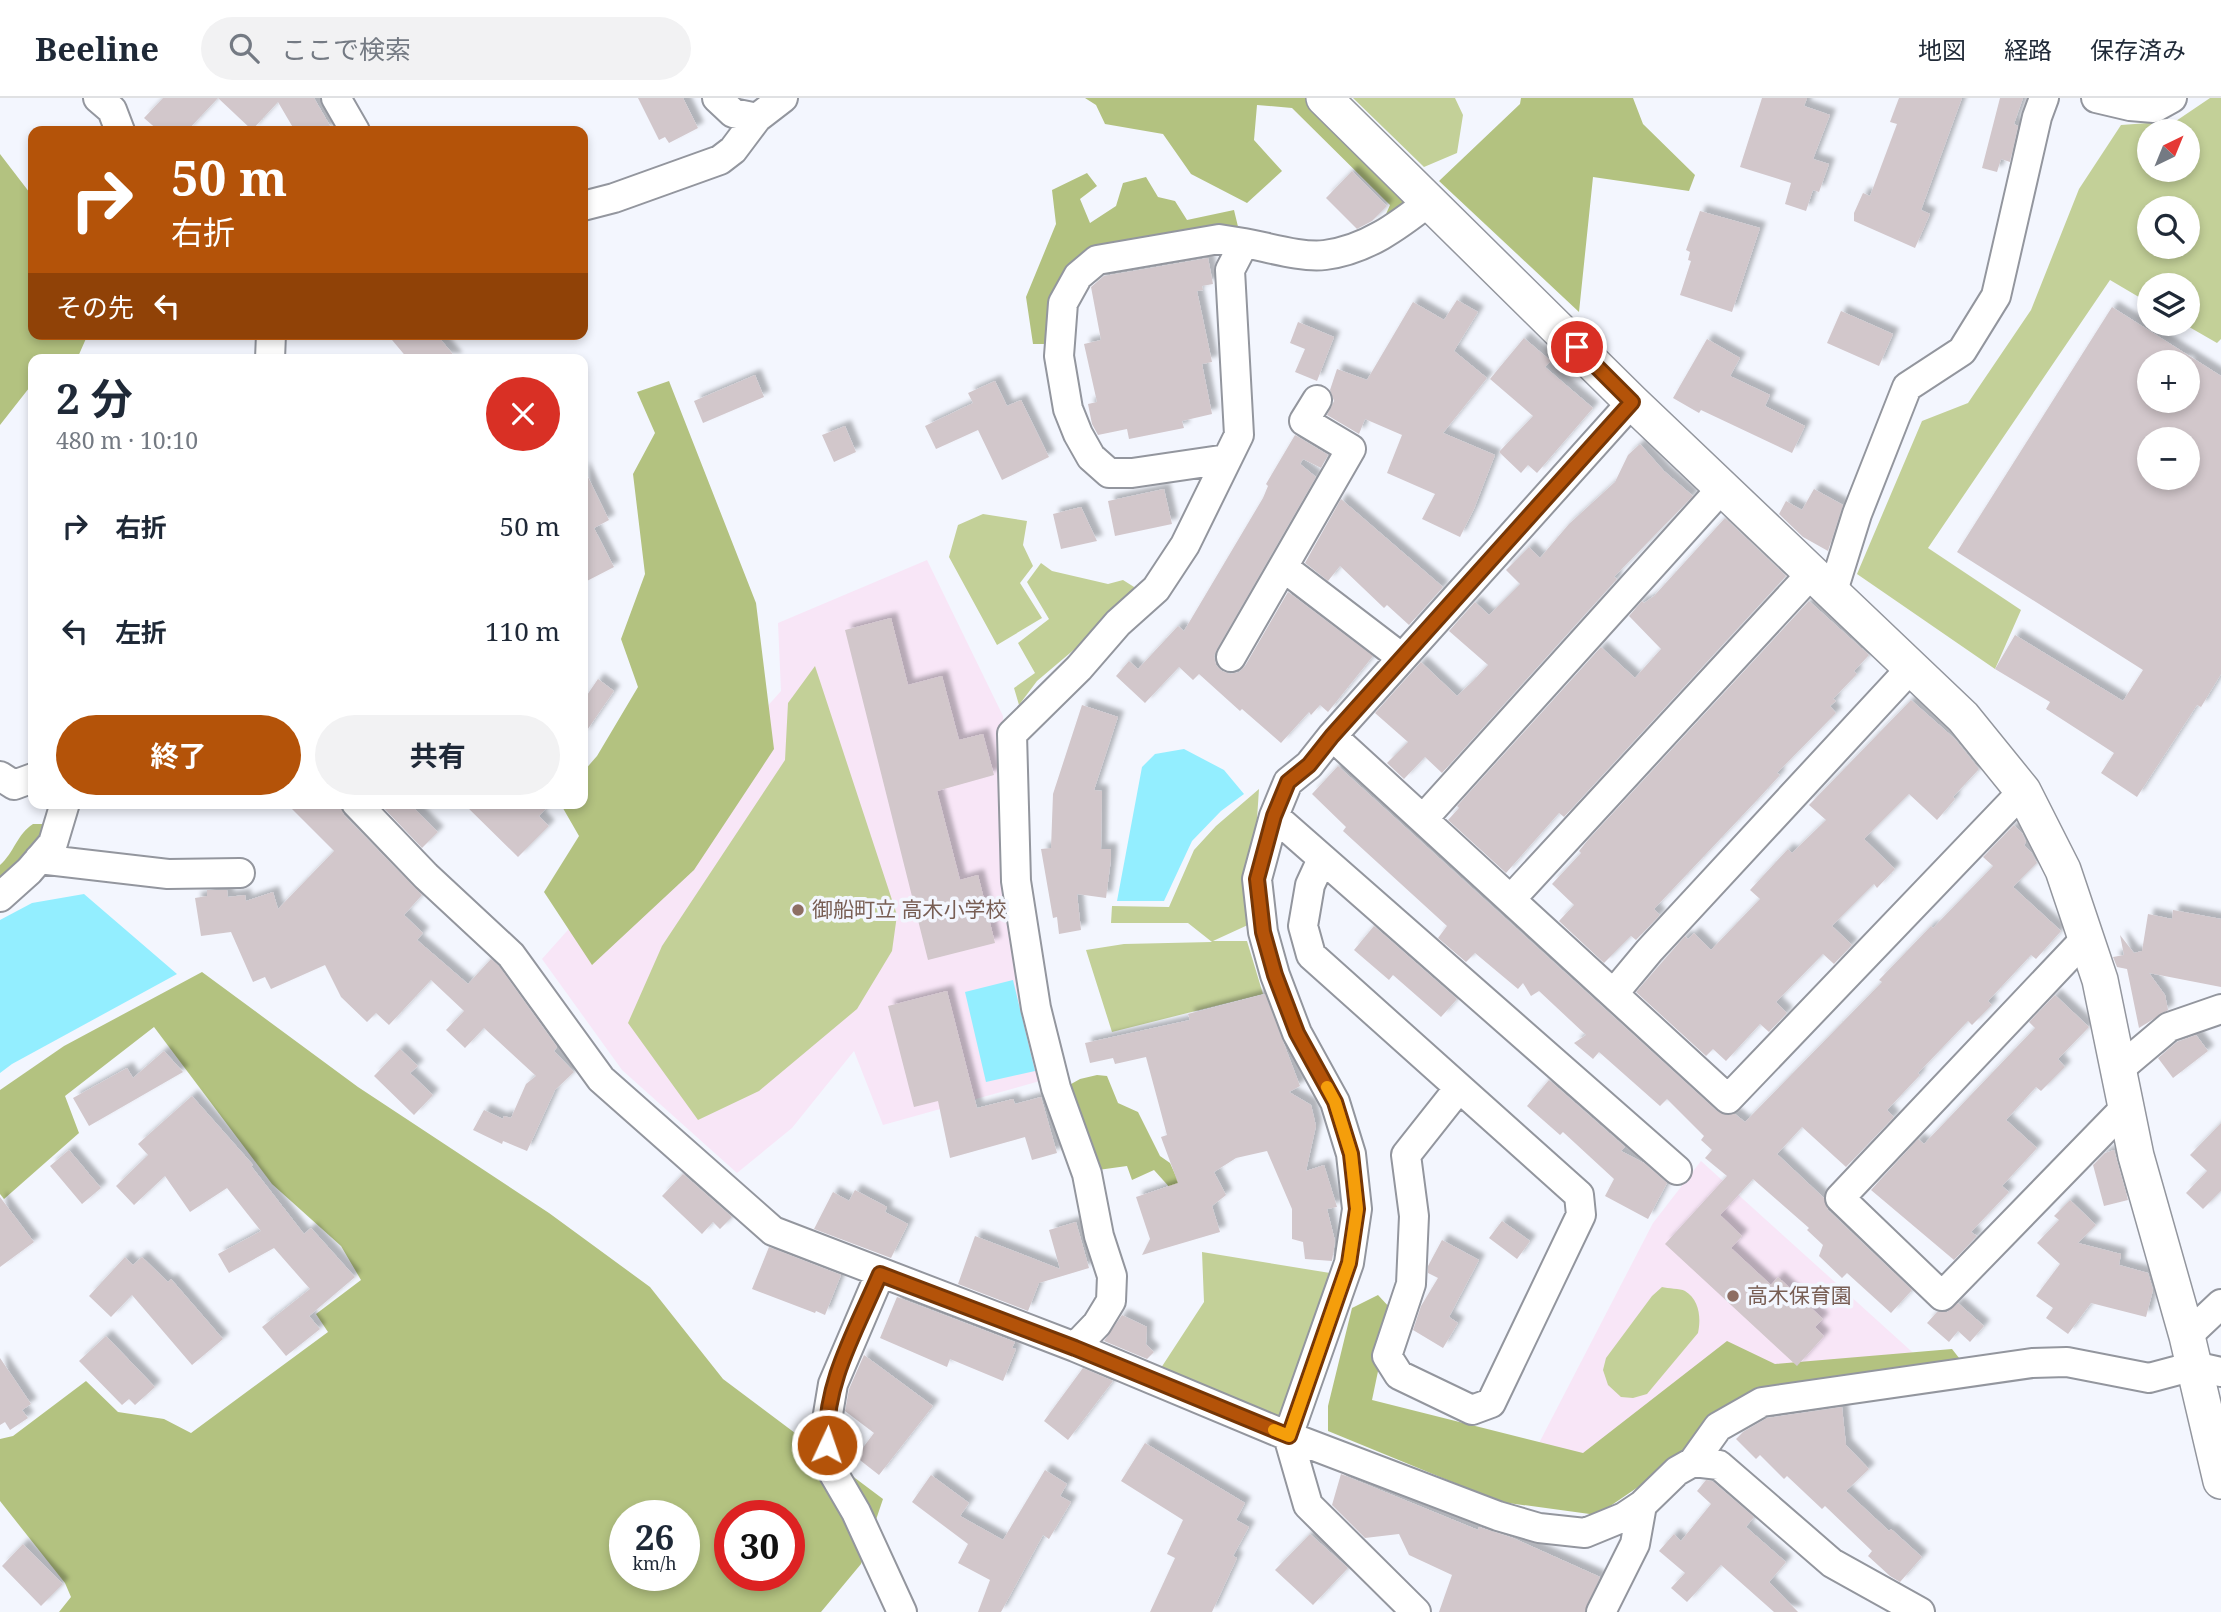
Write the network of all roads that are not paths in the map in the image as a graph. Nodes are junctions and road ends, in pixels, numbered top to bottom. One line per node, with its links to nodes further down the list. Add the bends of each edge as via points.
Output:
1 (99, 98): 10 (street, via 112,110)
2 (336, 98): 11 (street)
3 (717, 98): 9 (street, via 733,113)
4 (783, 98): 9 (street)
5 (1324, 98): 12 (street)
6 (2045, 98): 20 (street, via 1996,296 1962,351 1907,387 1857,514)
7 (2096, 98): 8 (street, via 2154,108)
8 (2172, 98)
9 (757, 118): 13 (street, via 720,160)
10 (118, 126)
11 (352, 126)
12 (1430, 201): 14 (street, via 1388,233 1323,256); 16 (street)
13 (588, 205)
14 (1244, 243): 17 (street, via 1230,270 1239,435); 17 (street, via 1219,239 1097,260 1078,276 1063,303 1059,356 1068,409 1091,457 1109,473)
15 (1317, 400): 19 (street, via 1304,421 1351,449)
16 (1632, 402): 18 (street); 22 (street)
17 (1227, 459): 46 (street, via 1185,545 1156,589 1012,734 1016,881 1037,1008 1112,1276 1111,1301)
18 (1722, 488): 20 (street); 31 (street)
19 (1283, 568): 21 (street); 22 (street)
20 (1822, 584): 23 (street); 36 (street)
21 (1231, 657)
22 (1402, 658): 24 (street)
23 (1911, 668): 27 (street, via 1963,717); 38 (street)
24 (1332, 736): 30 (street, via 1288,782); 31 (street)
25 (0, 776): 26 (street, via 14,785)
26 (28, 780)
27 (2023, 790): 37 (street, via 2063,870); 38 (street, via 1728,1099)
28 (63, 809): 32 (street, via 53,843)
29 (362, 809): 44 (street, via 512,955 601,1079 652,1126 773,1231)
30 (1274, 816): 33 (street); 48 (street, via 1257,879 1263,932 1297,1033 1335,1102 1351,1154 1357,1209 1349,1263)
31 (1423, 819): 36 (street)
32 (39, 859): 34 (street, via 168,874); 35 (street)
33 (1322, 859): 41 (street, via 1310,885 1303,926 1311,955); 43 (street)
34 (240, 873)
35 (0, 897)
36 (1511, 899): 38 (street)
37 (2086, 939): 40 (street, via 2100,980); 42 (street, via 1840,1198 1942,1296)
38 (1614, 993)
39 (2221, 1009): 40 (street, via 2169,1027)
40 (2118, 1070): 42 (street)
41 (1460, 1088): 41 (street, via 1579,1195 1581,1215 1491,1403 1472,1410 1399,1375 1387,1356 1411,1284 1414,1216 1406,1154)
42 (2126, 1107): 47 (street, via 2136,1156)
43 (1677, 1170)
44 (880, 1274): 46 (street); 52 (street, via 833,1384 827,1452 828,1465 856,1512)
45 (2221, 1304): 47 (street)
46 (1075, 1348): 48 (street)
47 (2201, 1358): 49 (street, via 2149,1378 2067,1363 2032,1363 1762,1402 1718,1427); 50 (street)
48 (1289, 1436): 51 (street, via 1539,1528 1585,1533); 53 (street, via 1308,1505)
49 (1693, 1462): 51 (street); 55 (street, via 1719,1465 1832,1563)
50 (2221, 1481)
51 (1642, 1505): 54 (street, via 1635,1544)
52 (902, 1612)
53 (1416, 1612)
54 (1601, 1612)
55 (1920, 1612)

